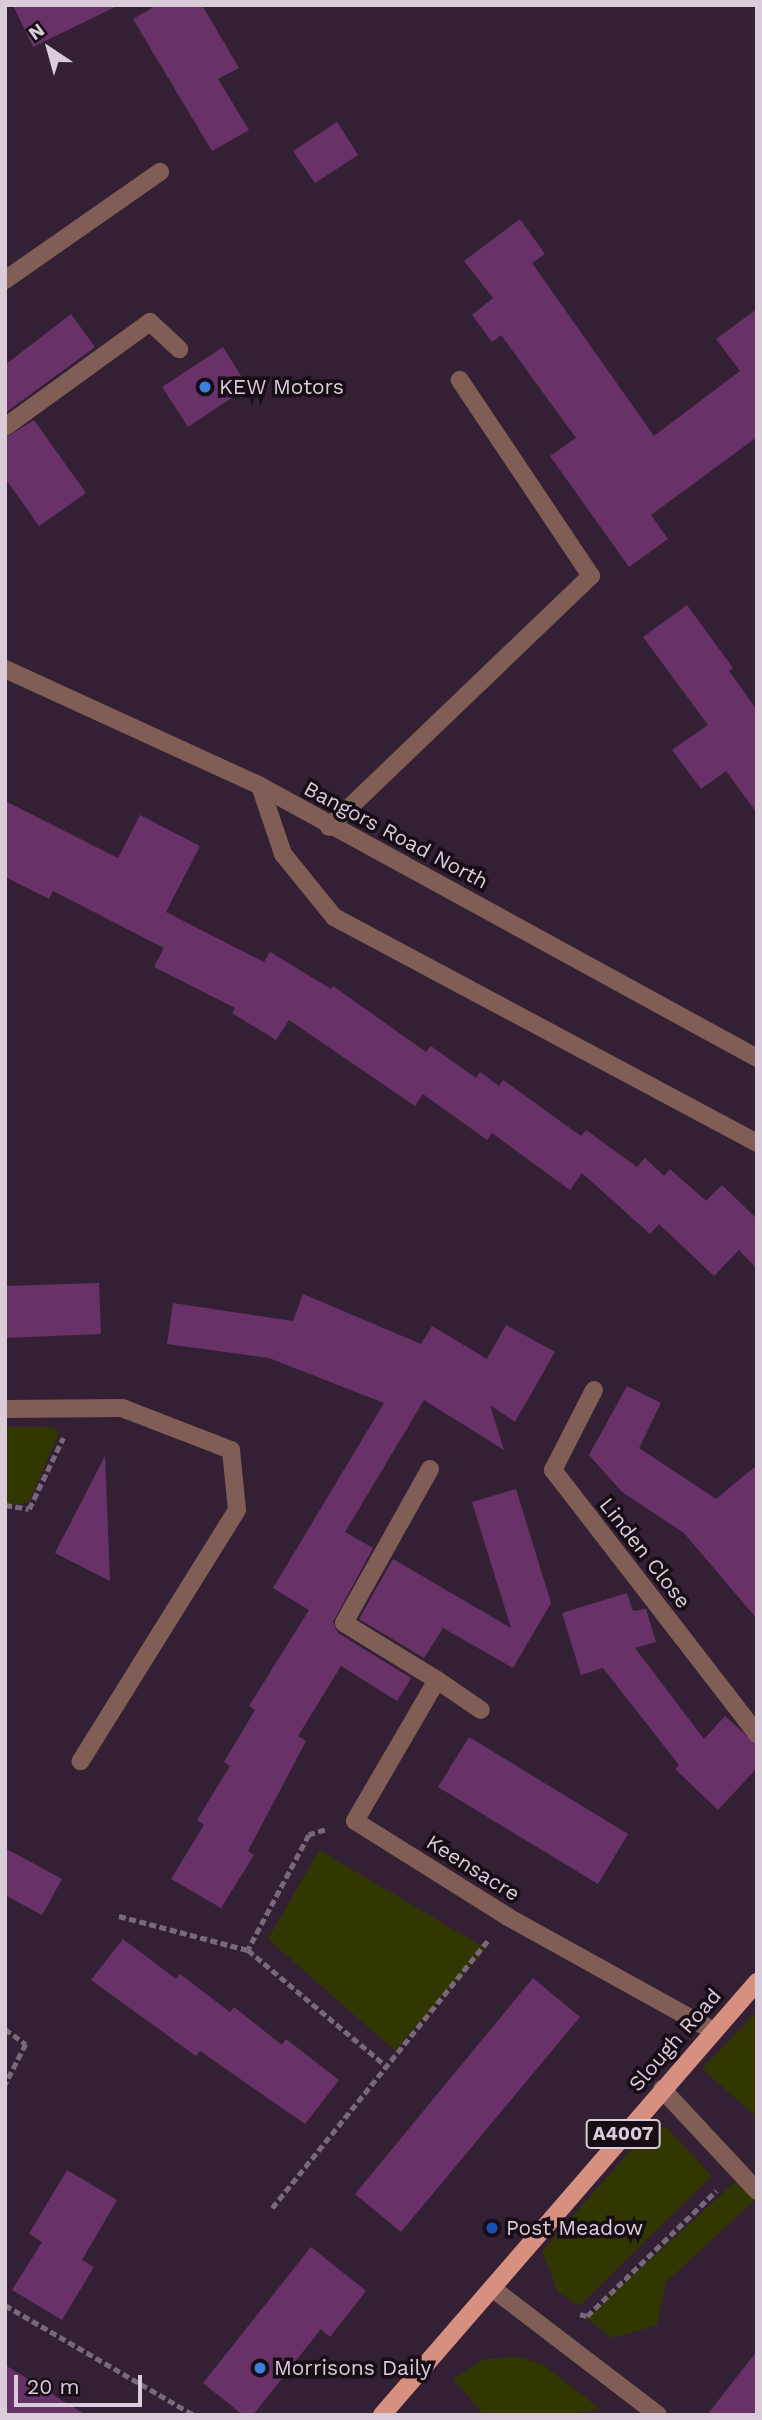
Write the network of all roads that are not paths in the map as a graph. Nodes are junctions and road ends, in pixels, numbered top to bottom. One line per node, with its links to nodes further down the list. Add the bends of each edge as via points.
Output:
1 (160, 172): 2 (street)
2 (5, 280)
3 (179, 349): 5 (street, via 150,322)
4 (460, 380): 8 (street, via 591,576)
5 (5, 427)
6 (5, 669): 7 (street, Bangors Road North)
7 (260, 786): 8 (street, Bangors Road North); 10 (street, via 283,854 334,917)
8 (329, 827): 9 (street, Bangors Road North)
9 (757, 1058)
10 (757, 1143)
11 (594, 1390): 16 (street, Linden Close, via 553,1470)
12 (5, 1409): 17 (street, via 122,1408 232,1450 237,1510)
13 (430, 1469): 14 (street, via 344,1623)
14 (438, 1680): 15 (street); 19 (street, Keensacre, via 355,1821 508,1917)
15 (481, 1710)
16 (757, 1734)
17 (82, 1761)
18 (757, 1982): 19 (main road, Slough Road / A4007)
19 (712, 2029): 20 (main road, Slough Road / A4007)
20 (662, 2089): 21 (street); 22 (main road, Slough Road / A4007)
21 (757, 2191)
22 (492, 2288): 23 (main road, Slough Road / A4007); 24 (street)
23 (382, 2415)
24 (658, 2415)

